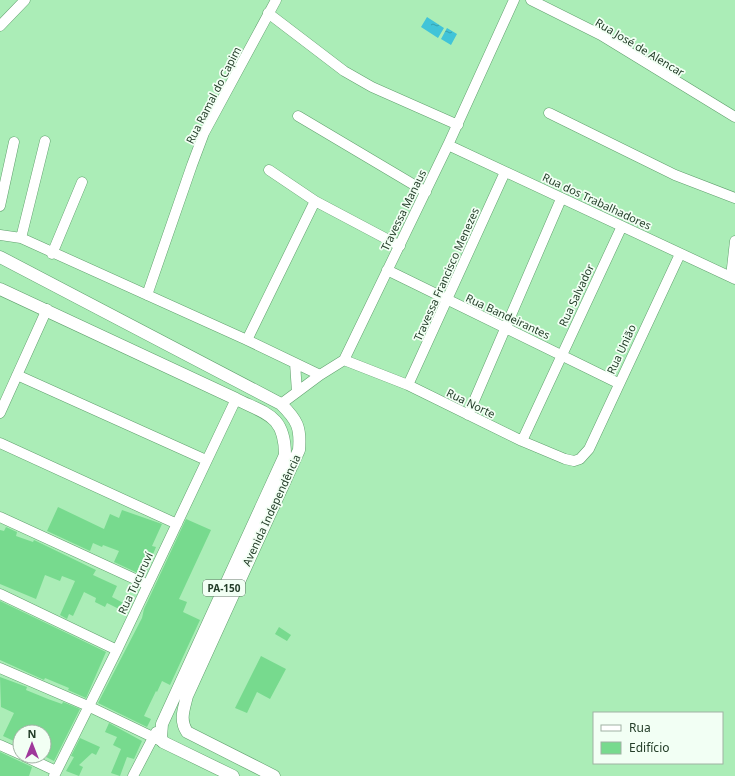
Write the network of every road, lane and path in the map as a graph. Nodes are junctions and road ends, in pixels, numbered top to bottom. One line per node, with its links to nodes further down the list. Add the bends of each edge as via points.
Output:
1 (25, 0): 6 (street)
2 (276, 0): 5 (street, Rua Ramal do Capim)
3 (514, 0): 10 (street, Travessa Manaus)
4 (531, 0): 9 (street, Rua José de Alencar, via 601,36)
5 (268, 13): 10 (street, via 344,71 372,87); 33 (street, Rua Ramal do Capim, via 204,133)
6 (0, 26)
7 (549, 113): 18 (street, via 675,175)
8 (298, 116): 17 (street)
9 (735, 117)
10 (458, 125): 13 (street, Travessa Manaus)
11 (45, 141): 24 (street)
12 (14, 142): 21 (street)
13 (448, 145): 15 (street, Rua dos Trabalhadores); 17 (street, Travessa Manaus)
14 (269, 170): 20 (street)
15 (505, 172): 19 (street, Rua dos Trabalhadores); 34 (street, Travessa Francisco Menezes)
16 (82, 182): 27 (street)
17 (426, 192): 26 (street, Travessa Manaus)
18 (735, 198)
19 (561, 199): 22 (street, Rua dos Trabalhadores); 36 (street)
20 (315, 200): 26 (street); 37 (street)
21 (0, 206)
22 (622, 226): 28 (street, Rua dos Trabalhadores); 38 (street, Rua Salvador)
23 (0, 235): 24 (street)
24 (21, 238): 27 (street)
25 (735, 241): 31 (street)
26 (400, 246): 30 (street, Travessa Manaus)
27 (52, 254): 33 (street)
28 (680, 254): 31 (street, Rua dos Trabalhadores); 43 (street, Rua União)
29 (0, 257): 47 (main road, Avenida Independência / PA-150)
30 (387, 270): 34 (street, Rua Bandeirantes); 39 (street, Travessa Manaus)
31 (733, 278)
32 (0, 289): 35 (main road, Avenida Independência / PA-150)
33 (148, 295): 37 (street)
34 (447, 301): 36 (street, Rua Bandeirantes); 44 (street, Travessa Francisco Menezes)
35 (47, 310): 41 (street); 46 (main road, Avenida Independência / PA-150)
36 (506, 328): 38 (street, Rua Bandeirantes); 49 (street)
37 (247, 340): 40 (street)
38 (561, 354): 43 (street, Rua Bandeirantes); 50 (street, Rua Salvador)
39 (344, 360): 42 (street); 44 (street, Rua Norte)
40 (295, 363): 42 (street); 45 (street)
41 (17, 375): 48 (street); 53 (street)
42 (320, 375): 45 (street)
43 (618, 383): 52 (street, Rua União)
44 (408, 385): 49 (street, Rua Norte)
45 (298, 392): 47 (street)
46 (236, 399): 53 (street, Rua Tucuruví); 61 (main road, Avenida Independência / PA-150, via 273,418 283,434 285,454 162,724 161,737)
47 (281, 404): 68 (main road, Avenida Independência / PA-150, via 294,417 298,427 299,450 187,696 182,717 184,727 196,737)
48 (0, 413)
49 (468, 415): 50 (street, Rua Norte)
50 (522, 441): 52 (street, Rua Norte, via 570,460 580,459)
51 (0, 443): 55 (street)
52 (586, 454)
53 (206, 460): 55 (street, Rua Tucuruví)
54 (0, 517): 56 (street)
55 (176, 524): 56 (street, Rua Tucuruví)
56 (148, 585): 58 (street, Rua Tucuruví)
57 (0, 594): 58 (street)
58 (117, 650): 60 (street, Rua Tucuruví)
59 (0, 668): 60 (street)
60 (88, 706): 61 (street); 65 (street, Rua Tucuruví)
61 (158, 739): 66 (street); 67 (main road)
62 (0, 745): 63 (street)
63 (12, 750)
64 (39, 764): 65 (street)
65 (55, 773)
66 (133, 776)
67 (233, 776)
68 (274, 776)

